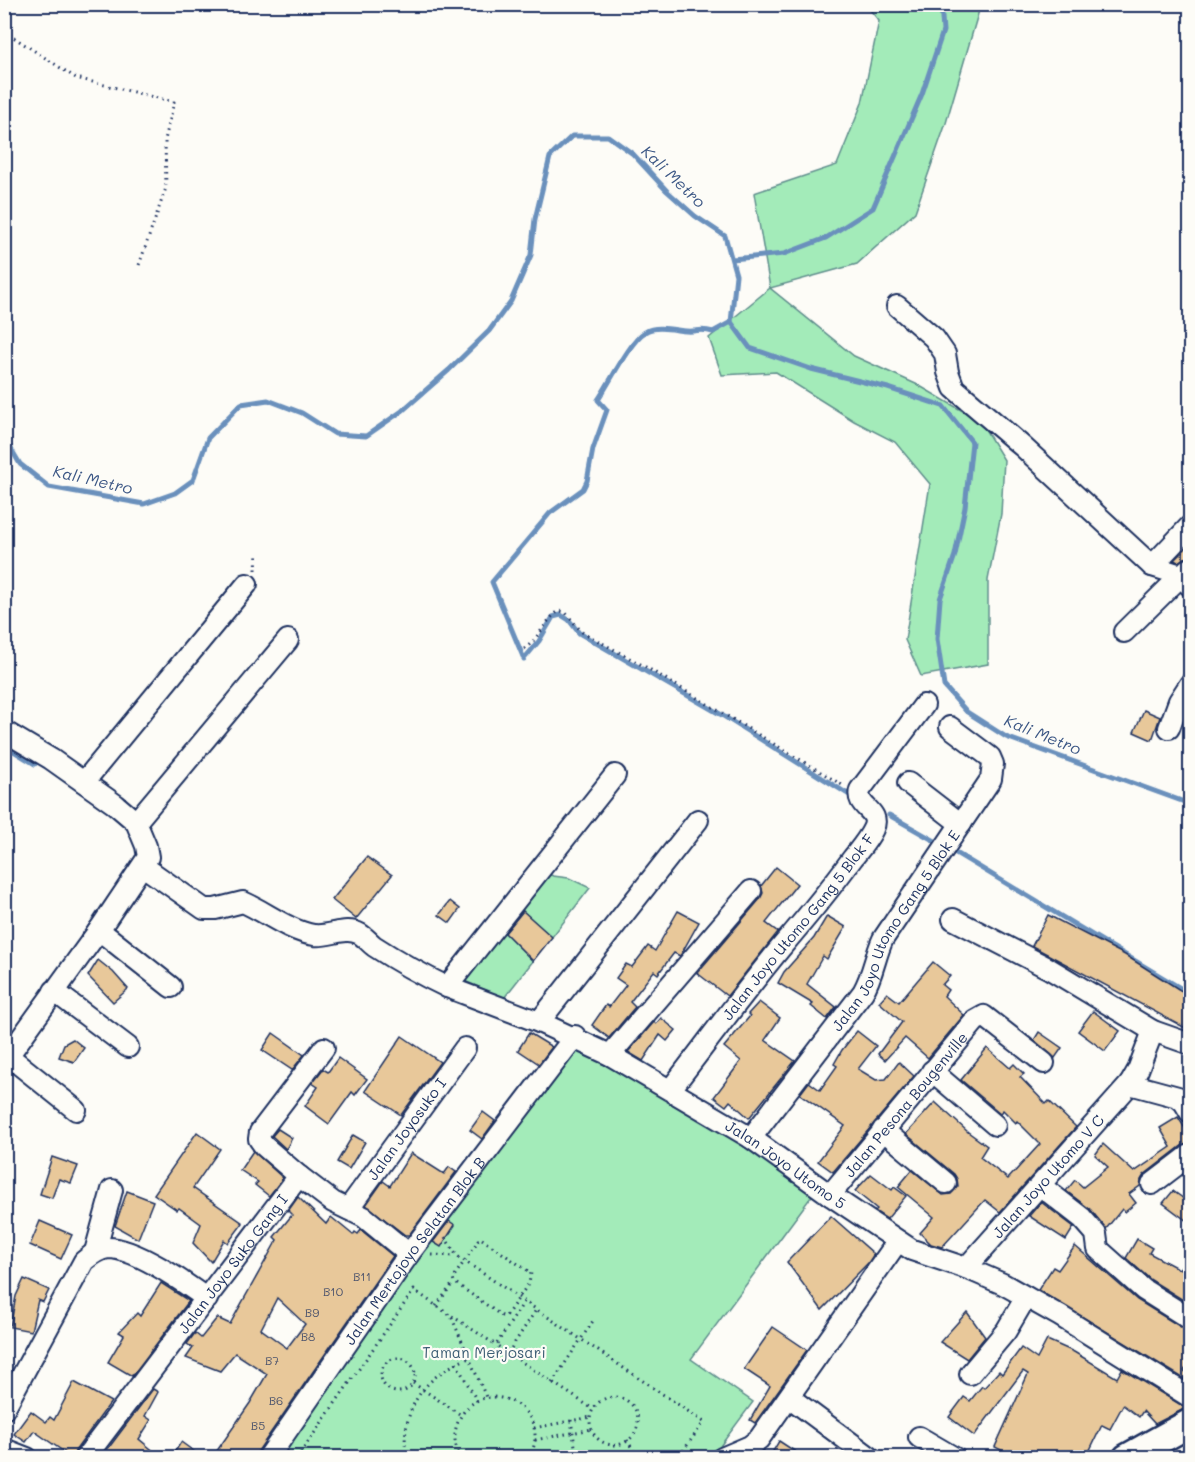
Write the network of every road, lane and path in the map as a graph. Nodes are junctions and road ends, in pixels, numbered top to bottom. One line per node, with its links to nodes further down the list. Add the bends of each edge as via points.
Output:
1 (4, 31): 2 (path, via 76,78 174,102 165,140 166,188)
2 (138, 268)
3 (897, 306): 7 (street, via 934,338 945,354 954,388)
4 (10, 488): 5 (path)
5 (4, 495)
6 (1191, 526): 7 (street)
7 (1152, 566): 8 (street)
8 (1187, 576): 10 (street)
9 (247, 584): 19 (street)
10 (1124, 632)
11 (288, 640): 23 (street)
12 (524, 649): 21 (path, via 536,641 551,616 565,612 582,632)
13 (1191, 684): 16 (street, via 1179,701)
14 (924, 705): 21 (street)
15 (950, 727): 24 (street, Jalan Joyo Utomo Gang 5 Blok E, via 990,757 993,764 991,779)
16 (1169, 728)
17 (4, 731): 19 (street)
18 (615, 775): 30 (street)
19 (84, 782): 23 (street)
20 (908, 783): 24 (street)
21 (859, 795): 43 (street, Jalan Joyo Utomo Gang 5 Blok F, via 874,816 873,830)
22 (698, 820): 32 (street)
23 (136, 822): 25 (street, via 148,857)
24 (961, 824): 48 (street, Jalan Joyo Utomo Gang 5 Blok E, via 883,939 863,992)
25 (142, 866): 28 (street); 30 (street, Jalan Joyo Utomo 5, via 209,910 243,902 301,931 359,934)
26 (751, 891): 39 (street)
27 (953, 919): 33 (street, via 1048,968)
28 (99, 930): 29 (street); 31 (street)
29 (171, 987)
30 (447, 987): 32 (street, Jalan Joyo Utomo 5)
31 (54, 991): 36 (street); 44 (street, via 10,1055)
32 (539, 1022): 34 (street, Jalan Joyo Utomo 5)
33 (1153, 1031): 35 (street); 42 (street, Jalan Joyo Utomo V C)
34 (571, 1042): 39 (street, Jalan Joyo Utomo 5); 57 (street, Jalan Mertojoyo Selatan Blok B)
35 (1191, 1044)
36 (128, 1047)
37 (324, 1048): 50 (street, via 260,1132 264,1146)
38 (465, 1048): 56 (street, Jalan Joyosuko I)
39 (610, 1055): 43 (street, Jalan Joyo Utomo 5)
40 (1044, 1063): 41 (street, Jalan Pesona Bougenville, via 984,1016 975,1021)
41 (932, 1071): 46 (street); 47 (street, Jalan Pesona Bougenville)
42 (1130, 1084): 45 (street, via 1178,1097); 53 (street, Jalan Joyo Utomo V C)
43 (671, 1089): 48 (street, Jalan Joyo Utomo 5)
44 (76, 1110)
45 (1191, 1112)
46 (995, 1125)
47 (883, 1131): 51 (street); 55 (street, Jalan Pesona Bougenville)
48 (751, 1138): 55 (street, Jalan Joyo Utomo 5)
49 (1191, 1155): 52 (street)
50 (299, 1176): 56 (street); 67 (street, Jalan Joyo Suko Gang I)
51 (946, 1183)
52 (1152, 1184)
53 (1041, 1186): 63 (street, Jalan Joyo Utomo V C); 73 (street, via 1082,1218 1096,1234 1098,1249 1144,1290)
54 (112, 1190): 60 (street)
55 (830, 1195): 58 (street, Jalan Joyo Utomo 5)
56 (348, 1209): 59 (street)
57 (432, 1224): 59 (street, Jalan Mertojoyo Selatan Blok B); 61 (path)
58 (898, 1241): 63 (street, Jalan Joyo Utomo 5, via 912,1250); 84 (street)
59 (412, 1250): 61 (path); 103 (street, Jalan Mertojoyo Selatan Blok B)
60 (95, 1252): 67 (street, via 107,1248 151,1262); 87 (street, via 84,1261)
61 (457, 1257): 62 (path)
62 (464, 1262): 64 (path); 66 (path); 66 (path, via 478,1240 486,1241 531,1273 532,1278)
63 (966, 1268): 65 (street, Jalan Joyo Utomo 5)
64 (454, 1282): 66 (path, via 502,1316 508,1315); 69 (path)
65 (1026, 1297): 79 (street, via 1006,1331); 85 (street, Jalan Joyo Utomo 5)
66 (519, 1298): 68 (path)
67 (207, 1299): 102 (street, Jalan Joyo Suko Gang I)
68 (524, 1302): 70 (path); 75 (path)
69 (436, 1306): 71 (path); 104 (path, via 414,1290)
70 (536, 1310): 74 (path); 76 (path)
71 (451, 1316): 75 (path); 77 (path)
72 (596, 1318): 74 (path)
73 (1191, 1319)
74 (581, 1340): 81 (path); 110 (path, via 704,1422)
75 (496, 1345): 76 (path)
76 (508, 1353): 81 (path)
77 (469, 1358): 78 (path); 83 (path)
78 (456, 1363): 82 (path, via 432,1378); 86 (path)
79 (970, 1374)
80 (413, 1383): 80 (path, via 400,1393 390,1391 382,1383 382,1368 391,1359 408,1361 414,1371); 82 (path)
81 (552, 1383): 88 (path)
82 (423, 1389): 89 (path); 105 (path, via 407,1422)
83 (486, 1397): 86 (path); 93 (path, via 505,1398 522,1407)
84 (789, 1397): 100 (street, via 759,1439); 111 (street)
85 (1191, 1397)
86 (477, 1401): 89 (path)
87 (4, 1409)
88 (594, 1409): 90 (path); 98 (path, via 607,1398 628,1401 638,1421)
89 (461, 1415): 106 (path, via 455,1440)
90 (591, 1417): 91 (path); 94 (path)
91 (571, 1420): 93 (path); 95 (path)
92 (1191, 1423): 113 (main road)
93 (534, 1428): 97 (path)
94 (592, 1429): 95 (path); 98 (path, via 607,1443)
95 (573, 1432): 97 (path); 108 (path)
96 (919, 1437): 112 (street)
97 (535, 1440): 107 (path)
98 (627, 1440): 109 (path)
99 (4, 1449): 101 (street)
100 (735, 1455)
101 (27, 1458)
102 (85, 1458)
103 (268, 1458)
104 (297, 1458)
105 (406, 1458)
106 (461, 1458)
107 (529, 1458)
108 (574, 1458)
109 (639, 1458)
110 (678, 1458)
111 (871, 1458)
112 (956, 1458)
113 (1127, 1458)

